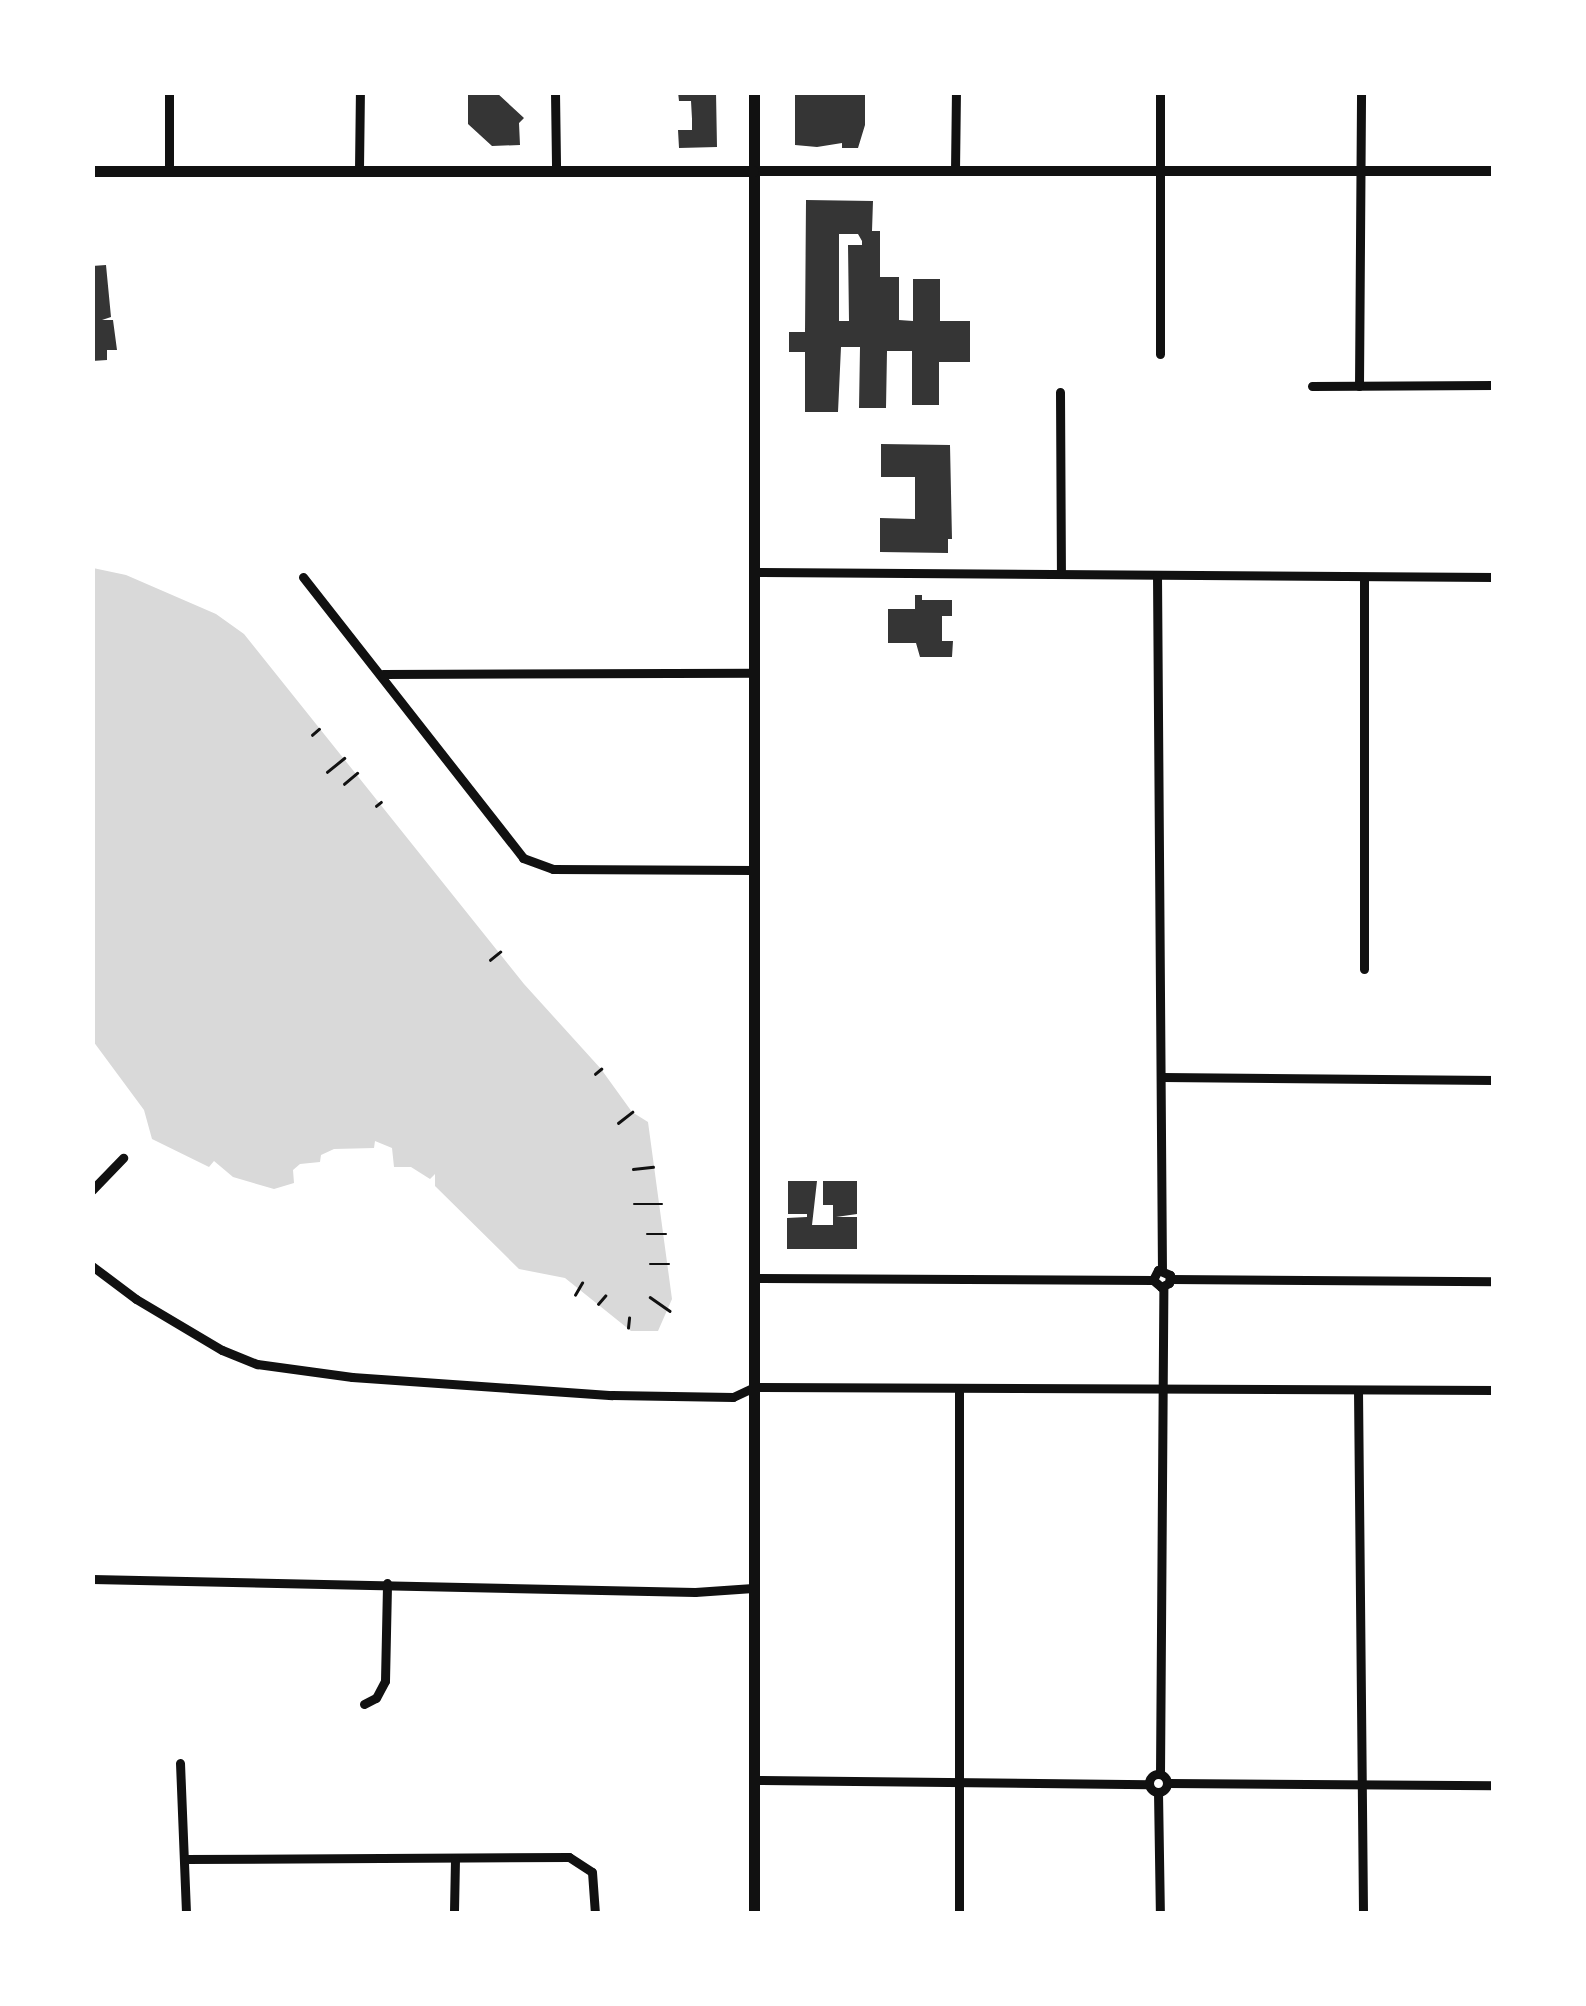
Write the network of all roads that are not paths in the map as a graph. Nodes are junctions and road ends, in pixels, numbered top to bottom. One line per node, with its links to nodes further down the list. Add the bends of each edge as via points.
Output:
1 (168, 92): 12 (street)
2 (360, 92): 9 (street)
3 (555, 92): 8 (street)
4 (754, 92): 13 (main road)
5 (956, 92): 16 (street)
6 (1160, 92): 10 (street)
7 (1361, 92): 14 (street)
8 (556, 168): 9 (main road); 13 (main road)
9 (360, 169): 12 (main road)
10 (1160, 170): 14 (street); 16 (street); 17 (street)
11 (92, 171): 12 (main road)
12 (169, 171)
13 (753, 171): 16 (street); 22 (main road)
14 (1361, 171): 15 (street); 19 (street)
15 (1494, 171)
16 (955, 172)
17 (1160, 354)
18 (1312, 386): 19 (street)
19 (1359, 386): 20 (street)
20 (1494, 386)
21 (1060, 392): 23 (street)
22 (754, 572): 23 (street); 28 (main road)
23 (1061, 574): 24 (street)
24 (1158, 575): 25 (street); 32 (street)
25 (1364, 577): 26 (street); 31 (street)
26 (1494, 577)
27 (303, 578): 29 (street)
28 (754, 673): 29 (street); 30 (main road)
29 (383, 674): 30 (street, via 531,863)
30 (754, 870): 37 (main road)
31 (1364, 970)
32 (1162, 1077): 33 (street); 39 (street)
33 (1494, 1080)
34 (123, 1158): 35 (street)
35 (92, 1190)
36 (92, 1266): 40 (street, via 182,1327 257,1364 612,1395 733,1397)
37 (755, 1278): 39 (street); 40 (main road)
38 (1494, 1281): 39 (street)
39 (1162, 1282): 42 (street)
40 (754, 1387): 41 (street); 47 (main road)
41 (959, 1388): 42 (street); 52 (street)
42 (1163, 1390): 43 (street); 50 (street)
43 (1358, 1390): 44 (street); 55 (street)
44 (1494, 1390)
45 (92, 1579): 46 (street)
46 (387, 1584): 47 (street); 48 (street, via 386,1681)
47 (753, 1588): 51 (main road)
48 (364, 1704)
49 (180, 1763): 58 (street)
50 (1160, 1774): 53 (street); 54 (street)
51 (753, 1780): 52 (street); 63 (main road)
52 (958, 1782): 54 (street); 64 (street)
53 (1168, 1783): 55 (street); 57 (street)
54 (1149, 1784): 57 (street)
55 (1362, 1784): 56 (street); 66 (street)
56 (1494, 1785)
57 (1158, 1792): 65 (street)
58 (185, 1858): 59 (street); 61 (street)
59 (455, 1858): 60 (street); 62 (street, via 569,1857 588,1866 595,1880)
60 (454, 1911)
61 (186, 1914)
62 (595, 1914)
63 (754, 1914)
64 (959, 1914)
65 (1160, 1914)
66 (1363, 1914)

